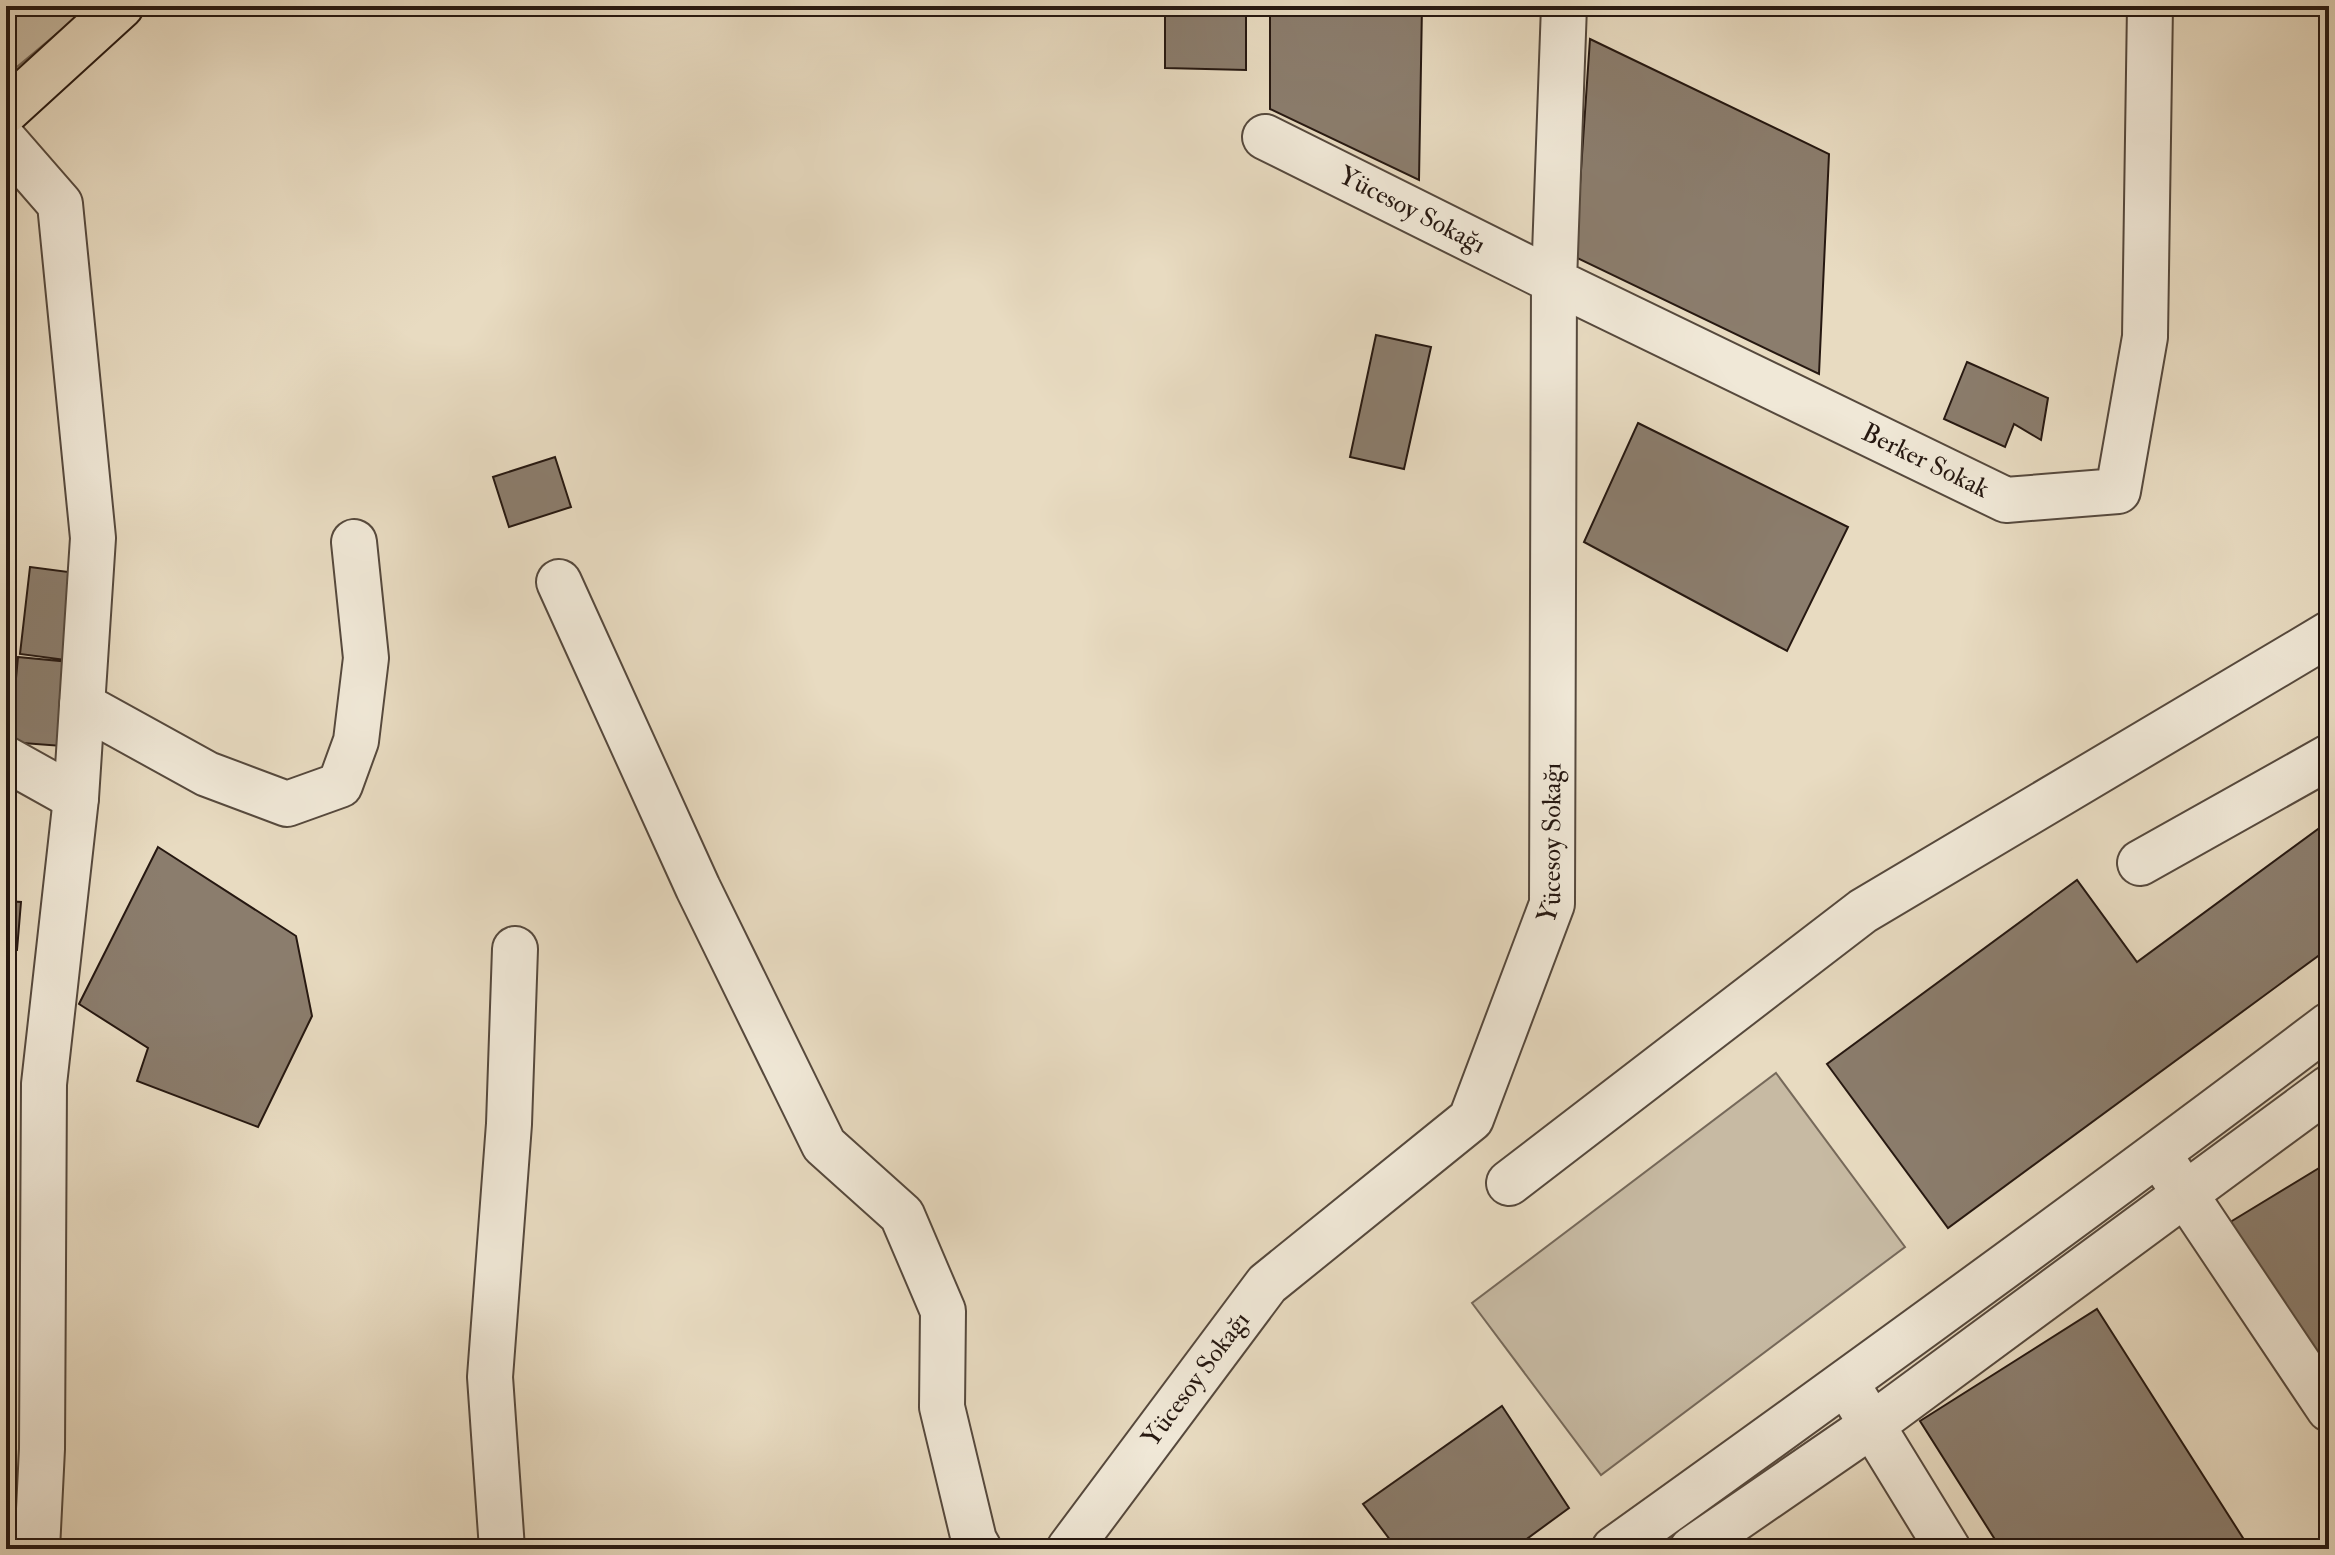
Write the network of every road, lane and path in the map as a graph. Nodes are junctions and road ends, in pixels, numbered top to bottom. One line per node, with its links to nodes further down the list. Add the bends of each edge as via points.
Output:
1 (121, 6): 4 (main road)
2 (1564, 6): 7 (street)
3 (2150, 6): 7 (street, Berker Sokak, via 2145,337 2118,491 2006,500)
4 (6, 111)
5 (1265, 137): 7 (street, Yücesoy Sokağı)
6 (6, 142): 11 (street, via 60,204 93,538)
7 (1554, 281): 28 (street, Yücesoy Sokağı, via 1552,904 1471,1119 1267,1284)
8 (354, 542): 11 (street, via 366,658 356,741 340,785 287,804 207,774)
9 (559, 582): 27 (street, via 698,888 824,1145 902,1215 943,1311 942,1407)
10 (2329, 634): 20 (street, via 1863,911)
11 (82, 705): 14 (street)
12 (2329, 757): 15 (street)
13 (6, 759): 14 (street)
14 (76, 798): 25 (street, via 44,1084)
15 (2140, 863)
16 (515, 949): 26 (street, via 509,1124 490,1377)
17 (2329, 1025): 19 (street)
18 (2329, 1088): 21 (street)
19 (2158, 1155): 21 (street); 22 (street)
20 (1509, 1183)
21 (2186, 1192): 23 (street); 24 (street)
22 (1845, 1384): 24 (street); 29 (street)
23 (2329, 1409)
24 (1872, 1425): 30 (street); 31 (street)
25 (37, 1549)
26 (502, 1549)
27 (979, 1549)
28 (1069, 1549)
29 (1614, 1549)
30 (1692, 1549)
31 (1948, 1549)

